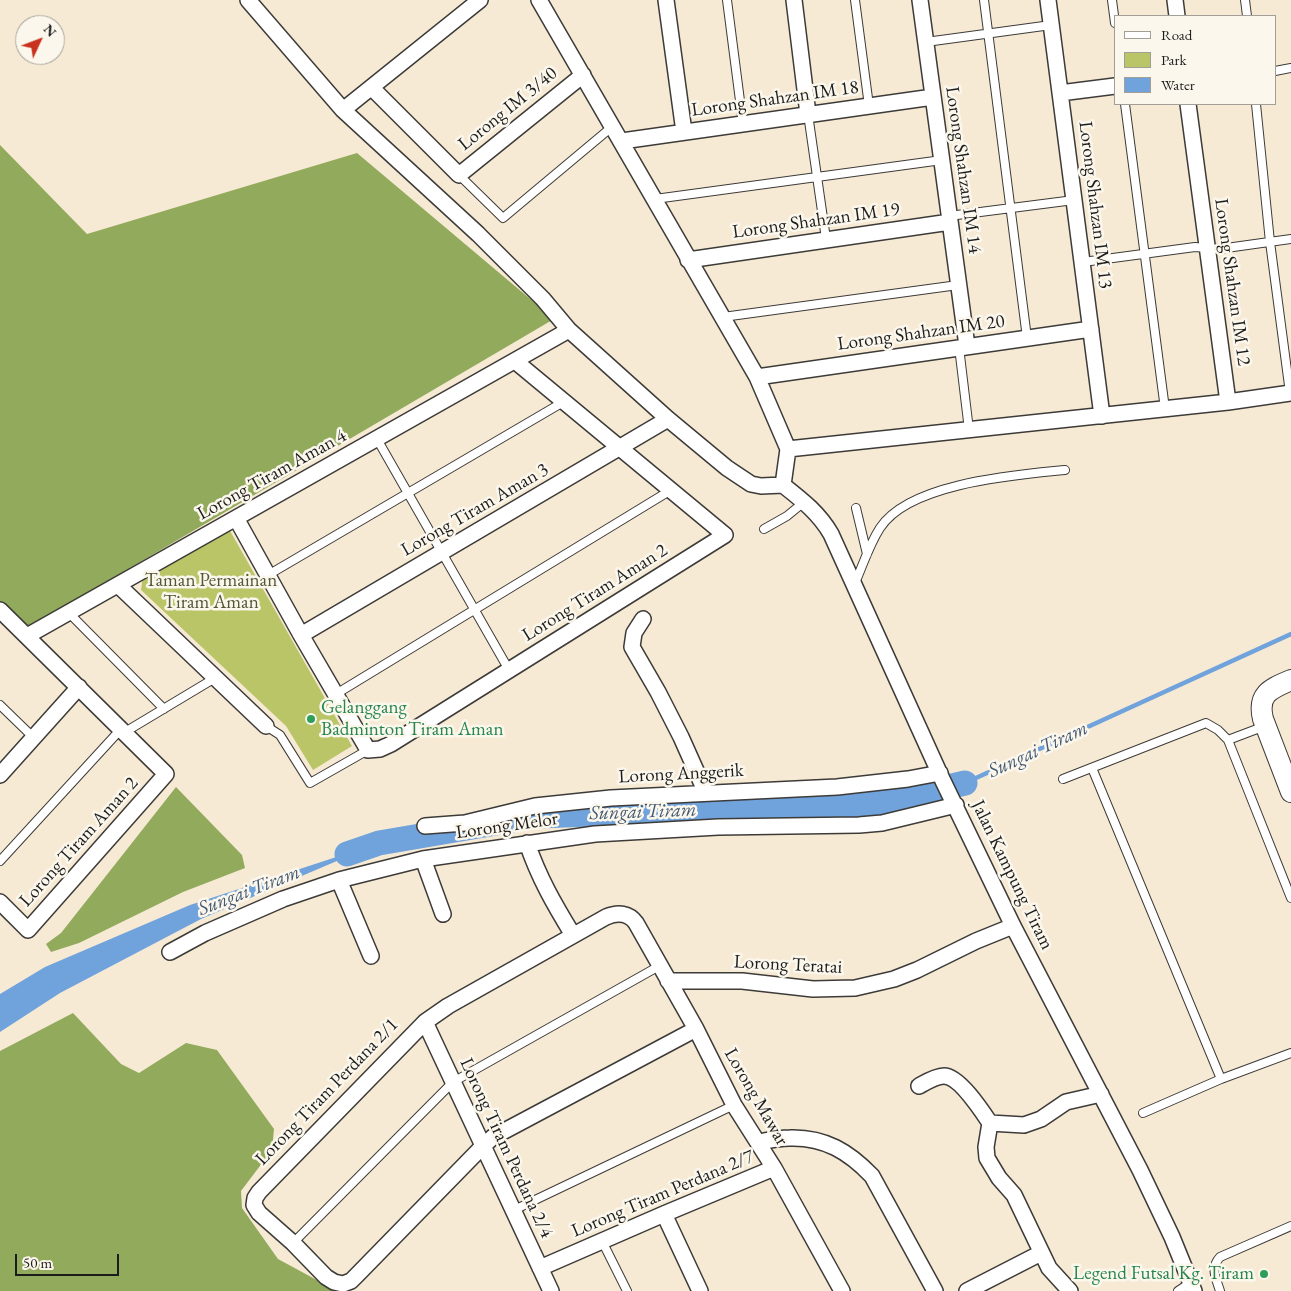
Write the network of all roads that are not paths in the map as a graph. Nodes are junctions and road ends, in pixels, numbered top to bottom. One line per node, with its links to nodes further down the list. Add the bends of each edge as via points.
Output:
1 (248, 0): 31 (street)
2 (480, 0): 24 (street)
3 (539, 0): 22 (street)
4 (666, 0): 35 (street)
5 (727, 0): 33 (lane)
6 (794, 0): 32 (street)
7 (856, 0): 30 (lane)
8 (920, 0): 19 (street, Lorong Shahzan IM 14)
9 (984, 0): 18 (lane)
10 (1048, 0): 17 (street, Lorong Shahzan IM 13)
11 (1112, 0): 14 (lane)
12 (1175, 0): 15 (street)
13 (1245, 0): 16 (lane)
14 (1114, 15)
15 (1177, 15)
16 (1246, 15)
17 (1052, 25): 18 (lane); 25 (street, Lorong Shahzan IM 13)
18 (988, 33): 19 (lane); 42 (lane)
19 (926, 42): 26 (street, Lorong Shahzan IM 14)
20 (1291, 68): 21 (lane)
21 (1276, 71)
22 (582, 75): 34 (street); 38 (street, Lorong IM 3/40)
23 (1114, 86): 25 (street)
24 (372, 88): 31 (street); 38 (street)
25 (1060, 93): 41 (street, Lorong Shahzan IM 13)
26 (933, 97): 30 (street, Lorong Shahzan IM 18); 37 (street, Lorong Shahzan IM 14)
27 (1125, 105): 48 (lane)
28 (1188, 105): 47 (street, Lorong Shahzan IM 12)
29 (1256, 105): 46 (lane)
30 (869, 106): 32 (street, Lorong Shahzan IM 18)
31 (343, 110): 54 (street, via 478,234)
32 (808, 114): 33 (street, Lorong Shahzan IM 18); 39 (lane)
33 (743, 124): 35 (street, Lorong Shahzan IM 18)
34 (613, 126): 36 (street); 38 (lane, via 503,218)
35 (684, 132): 36 (street, Lorong Shahzan IM 18)
36 (622, 141): 40 (street)
37 (942, 160): 39 (lane); 43 (street, Lorong Shahzan IM 14)
38 (460, 175)
39 (817, 177): 40 (lane); 44 (lane)
40 (655, 199): 49 (street)
41 (1074, 200): 42 (lane); 50 (street, Lorong Shahzan IM 13)
42 (1011, 208): 43 (lane); 55 (lane)
43 (949, 219): 44 (street, Lorong Shahzan IM 19); 51 (street, Lorong Shahzan IM 14)
44 (826, 239): 49 (street, Lorong Shahzan IM 19)
45 (1291, 239): 46 (lane)
46 (1270, 242): 47 (lane); 59 (lane)
47 (1207, 248): 48 (lane); 61 (street, Lorong Shahzan IM 12)
48 (1144, 254): 50 (lane); 62 (lane)
49 (688, 260): 52 (street)
50 (1083, 262): 53 (street, Lorong Shahzan IM 13)
51 (958, 285): 52 (lane); 56 (street, Lorong Shahzan IM 14)
52 (723, 318): 58 (street)
53 (1091, 328): 55 (street, Lorong Shahzan IM 20); 63 (street, Lorong Shahzan IM 13)
54 (569, 330): 57 (street, Lorong Tiram Aman 4); 64 (street)
55 (1027, 338): 56 (street, Lorong Shahzan IM 20)
56 (963, 347): 58 (street, Lorong Shahzan IM 20); 65 (lane)
57 (515, 361): 60 (street, Lorong Tiram Aman 2); 66 (street, Lorong Tiram Aman 4)
58 (757, 377): 68 (street)
59 (1290, 393): 61 (street)
60 (565, 400): 67 (street, Lorong Tiram Aman 2); 72 (lane)
61 (1228, 402): 62 (street)
62 (1165, 410): 63 (street)
63 (1102, 416): 65 (street)
64 (668, 420): 67 (street, Lorong Tiram Aman 3); 70 (street, via 751,484)
65 (969, 430): 68 (street)
66 (377, 439): 72 (lane); 75 (street, Lorong Tiram Aman 4)
67 (621, 448): 71 (street, Lorong Tiram Aman 2); 77 (street, Lorong Tiram Aman 3)
68 (788, 449): 70 (street)
69 (1064, 470): 78 (lane, via 974,482 924,497 902,508 880,527)
70 (783, 485): 73 (street, Jalan Kampung Tiram)
71 (672, 490): 83 (lane); 88 (street, Lorong Tiram Aman 2, via 725,535)
72 (408, 492): 77 (lane); 79 (lane)
73 (804, 502): 76 (lane); 81 (street, Jalan Kampung Tiram, via 824,521)
74 (856, 508): 78 (lane)
75 (236, 518): 79 (street); 80 (street, Lorong Tiram Aman 4)
76 (764, 529)
77 (441, 553): 83 (lane); 87 (street, Lorong Tiram Aman 3)
78 (867, 554): 81 (lane)
79 (268, 575): 87 (street)
80 (118, 585): 84 (street, Lorong Tiram Aman 4); 89 (street)
81 (854, 585): 103 (street, Jalan Kampung Tiram)
82 (0, 610): 86 (street)
83 (474, 610): 88 (lane); 92 (lane)
84 (69, 612): 86 (street, Lorong Tiram Aman 4); 94 (lane)
85 (643, 619): 106 (street, via 634,633 632,647 666,707)
86 (27, 636): 91 (street)
87 (301, 636): 92 (street)
88 (509, 670): 100 (street, Lorong Tiram Aman 2, via 392,744)
89 (215, 678): 94 (lane); 95 (street)
90 (1286, 682): 96 (street, via 1262,698 1260,709)
91 (79, 688): 97 (street); 98 (street)
92 (336, 694): 100 (street)
93 (0, 705): 98 (lane)
94 (164, 709): 97 (lane)
95 (266, 726): 100 (lane, via 280,735 310,783)
96 (1265, 726): 99 (lane); 105 (street)
97 (123, 730): 111 (lane); 114 (street, Lorong Tiram Aman 2, via 166,774 28,930)
98 (34, 738): 102 (street)
99 (1228, 740): 101 (lane, via 1206,723); 113 (lane)
100 (368, 750)
101 (1092, 768): 104 (lane); 126 (lane)
102 (0, 775)
103 (941, 777): 106 (street, Lorong Anggerik, via 837,787); 107 (street, Jalan Kampung Tiram)
104 (1063, 779)
105 (1291, 792)
106 (706, 793): 108 (street, Lorong Anggerik, via 535,806 466,823)
107 (953, 801): 109 (street, Lorong Melor, via 882,823 709,827 595,834); 117 (street, Jalan Kampung Tiram)
108 (425, 826)
109 (528, 843): 110 (street, Lorong Melor); 118 (street, via 537,871)
110 (424, 859): 112 (street, Lorong Melor); 115 (street)
111 (0, 862)
112 (339, 880): 119 (street, Lorong Melor, via 275,902); 120 (street)
113 (1291, 897)
114 (0, 902)
115 (443, 914)
116 (636, 923): 118 (street, Lorong Tiram Perdana 2/1, via 629,916 614,914); 121 (street, Lorong Mawar)
117 (1013, 926): 122 (street, Lorong Teratai, via 917,970 875,985 813,989 742,981); 129 (street, Jalan Kampung Tiram)
118 (573, 935): 123 (street, Lorong Tiram Perdana 2/1)
119 (170, 952)
120 (371, 956)
121 (660, 965): 122 (street, Lorong Mawar); 127 (lane)
122 (668, 981): 124 (street, Lorong Mawar)
123 (425, 1022): 127 (street, Lorong Tiram Perdana 2/4); 140 (street, Lorong Tiram Perdana 2/1, via 255,1198 254,1206 259,1213)
124 (696, 1029): 130 (street, Lorong Mawar); 134 (street, via 493,1137)
125 (1291, 1053): 126 (lane)
126 (1221, 1079): 131 (lane)
127 (453, 1082): 134 (street, Lorong Tiram Perdana 2/4); 140 (lane)
128 (919, 1086): 132 (street, via 941,1076 954,1079)
129 (1100, 1094): 132 (street, via 1066,1102 1041,1119 1024,1125); 143 (street, Jalan Kampung Tiram, via 1172,1237)
130 (734, 1105): 133 (street, Lorong Mawar); 136 (lane)
131 (1143, 1113)
132 (990, 1123): 141 (street, via 986,1147 988,1158 1014,1195)
133 (759, 1142): 135 (street, Lorong Mawar); 148 (street, via 790,1138 814,1140 842,1150 858,1162 872,1176)
134 (483, 1146): 136 (street, Lorong Tiram Perdana 2/4); 140 (street, via 351,1280 343,1284 326,1277)
135 (774, 1168): 137 (street, Lorong Tiram Perdana 2/7); 147 (street, Lorong Mawar)
136 (514, 1210): 142 (street, Lorong Tiram Perdana 2/4)
137 (664, 1214): 139 (street, Lorong Tiram Perdana 2/7); 146 (street)
138 (1291, 1226): 151 (lane, via 1220,1257 1213,1270)
139 (602, 1241): 142 (street, Lorong Tiram Perdana 2/7); 145 (lane)
140 (293, 1243)
141 (1041, 1253): 149 (street); 150 (street, via 1049,1268)
142 (540, 1268): 144 (street, Lorong Tiram Perdana 2/4)
143 (1187, 1288)
144 (551, 1291)
145 (627, 1291)
146 (700, 1291)
147 (842, 1291)
148 (936, 1291)
149 (967, 1291)
150 (1070, 1291)
151 (1220, 1291)

